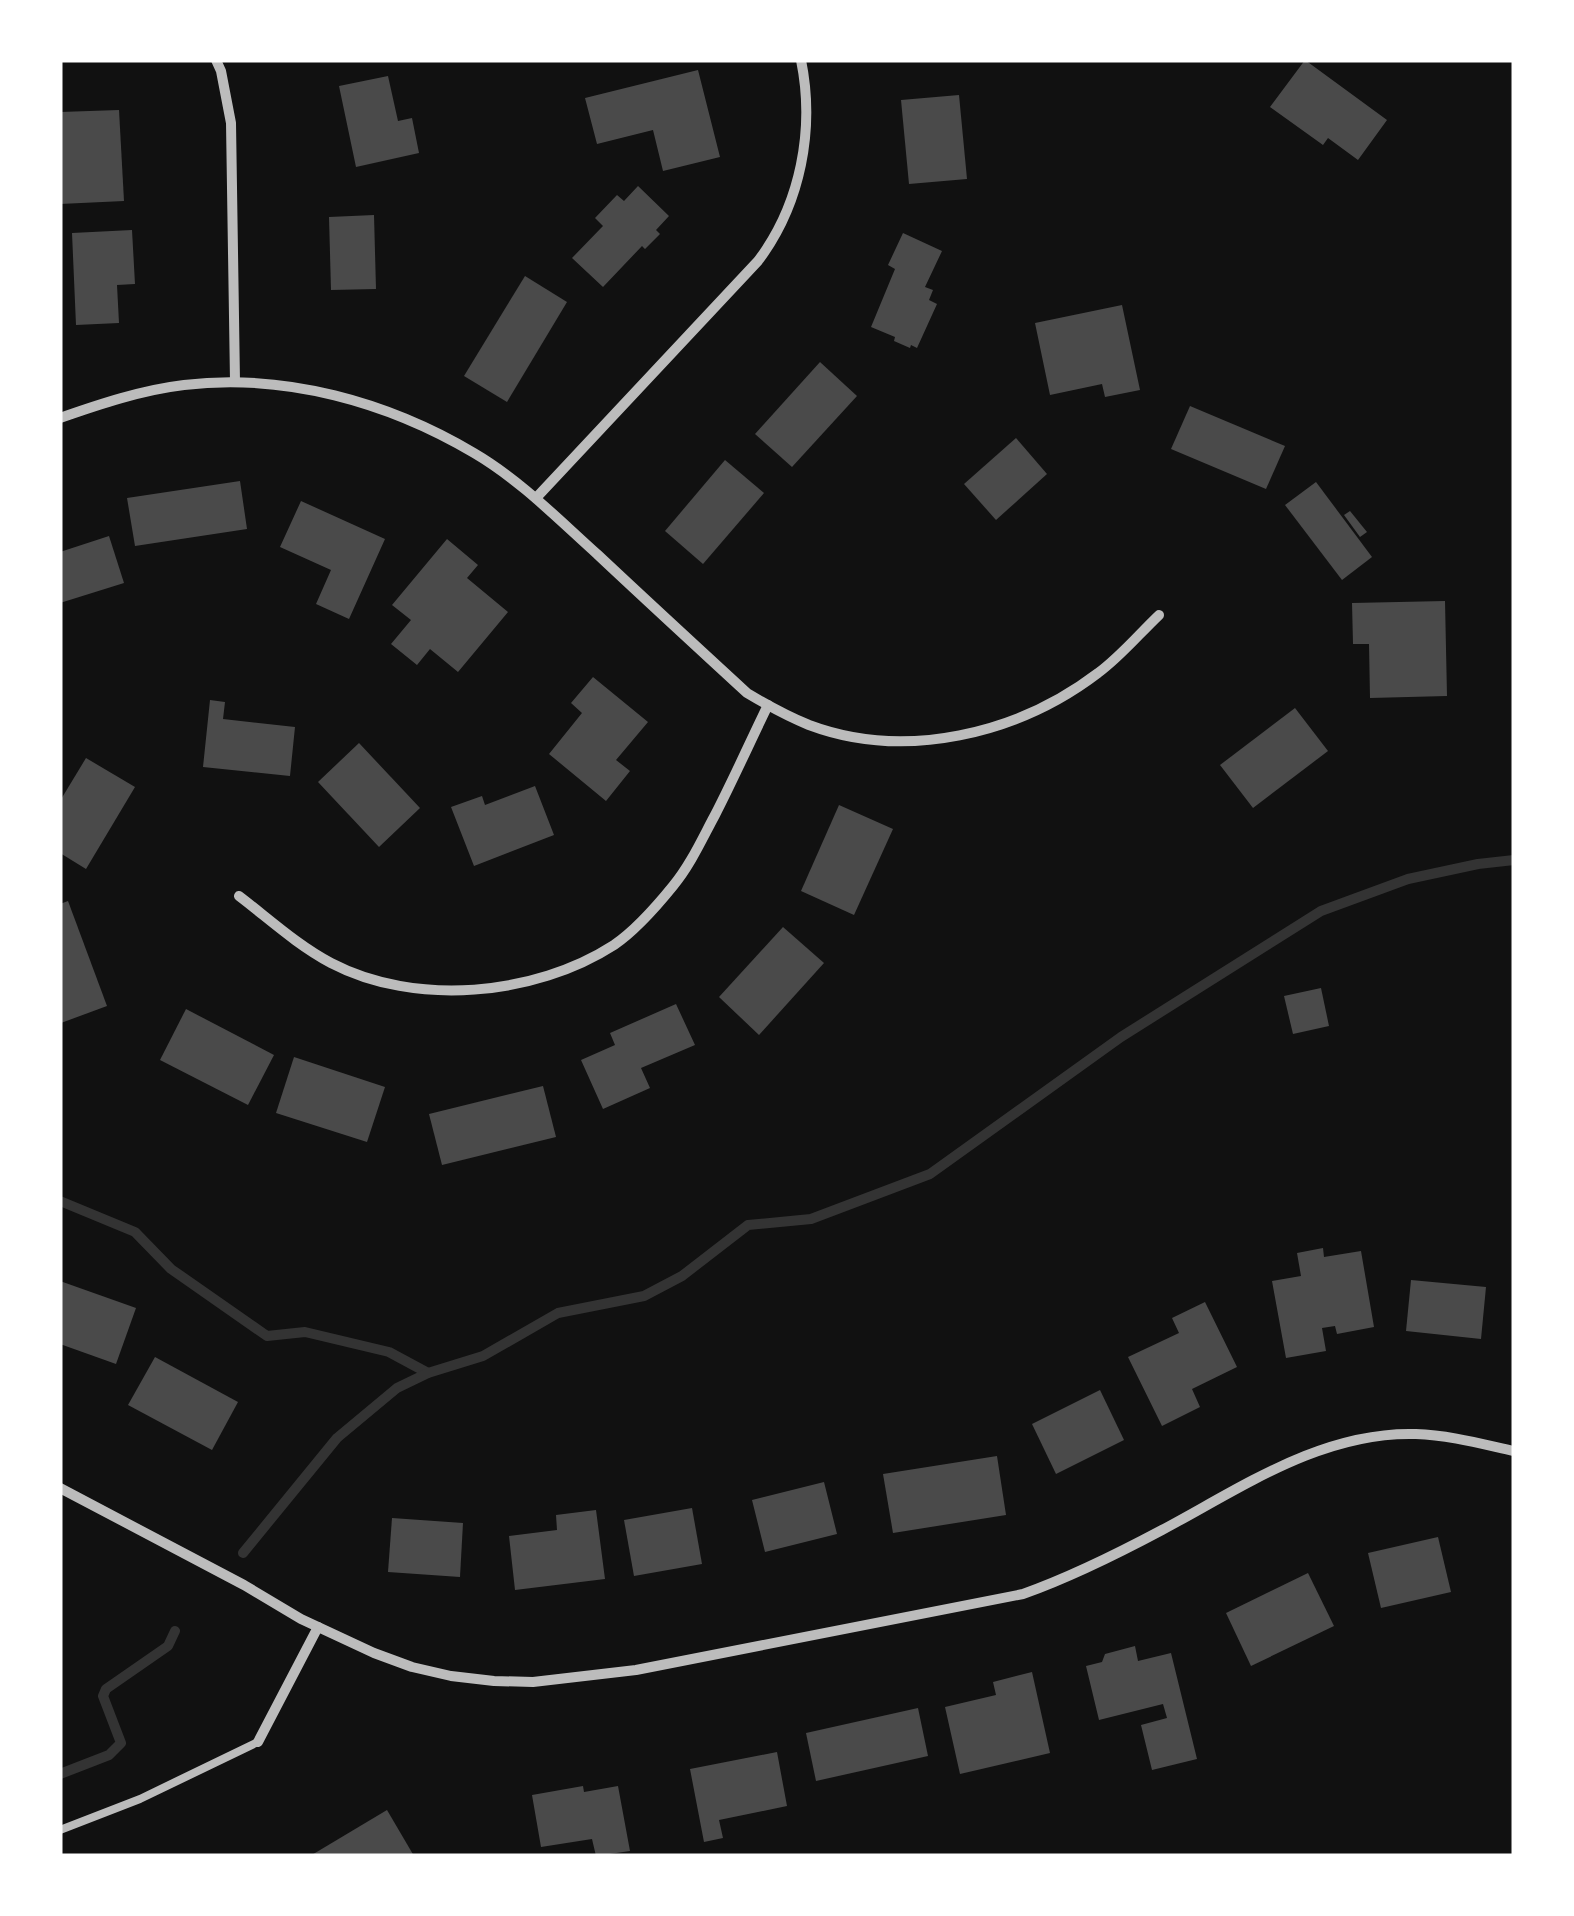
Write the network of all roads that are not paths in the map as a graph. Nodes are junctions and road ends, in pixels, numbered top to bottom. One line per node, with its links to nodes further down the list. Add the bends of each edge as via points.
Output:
1 (216, 60): 3 (street, via 231,123)
2 (802, 60): 5 (street, via 806,139 795,193 773,242)
3 (235, 381): 4 (street, via 144,392); 5 (street, via 328,393 411,420 477,454)
4 (60, 418)
5 (536, 498): 7 (street)
6 (1159, 615): 7 (street, via 1099,673 1053,702 968,734 932,740 855,737)
7 (768, 705): 8 (street, via 673,887 613,946 558,973 454,991 388,984 332,964)
8 (238, 896)
9 (1514, 1451): 11 (street, via 1416,1434 1310,1452 1023,1594 636,1670 532,1682 451,1676 374,1654)
10 (60, 1488): 11 (street)
11 (318, 1626): 12 (street)
12 (258, 1742): 13 (lane)
13 (60, 1830)

